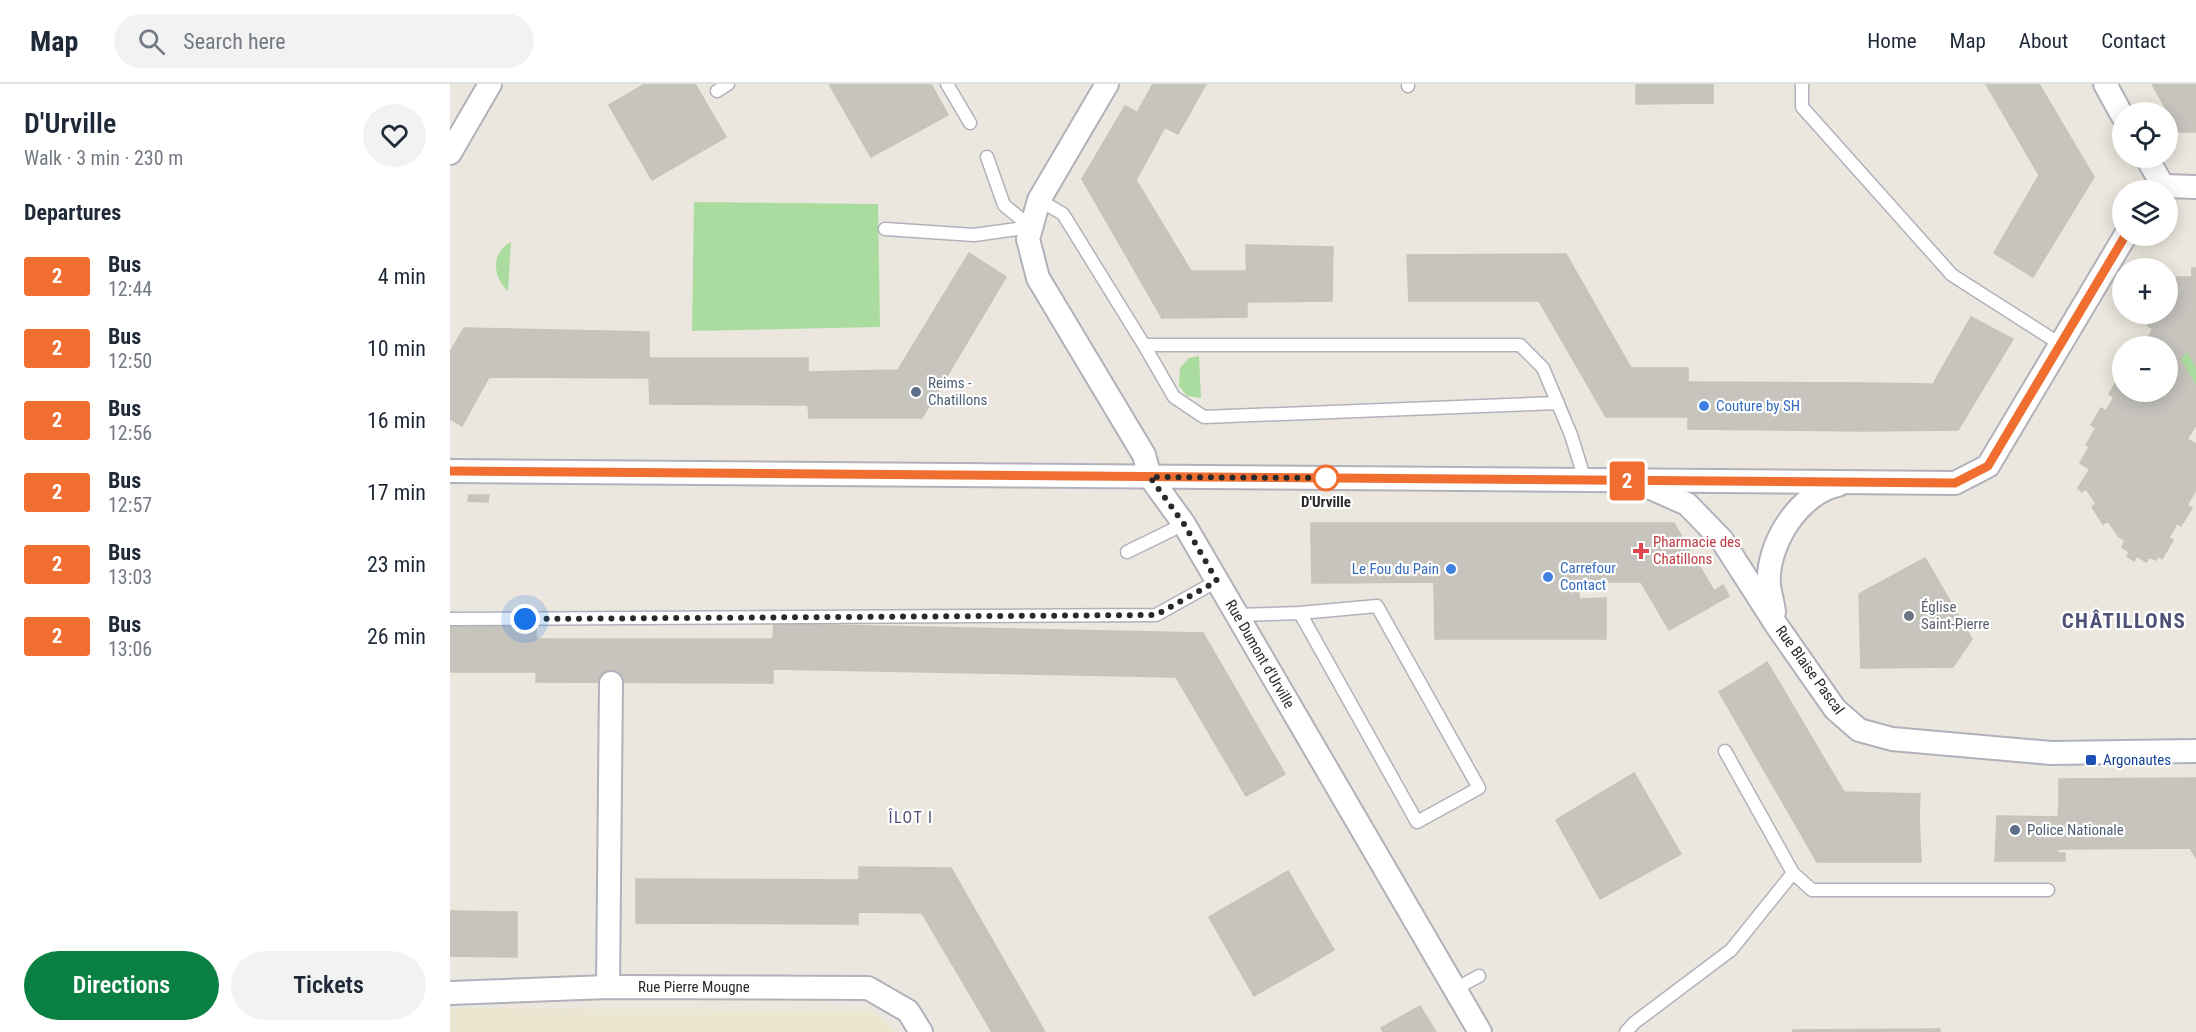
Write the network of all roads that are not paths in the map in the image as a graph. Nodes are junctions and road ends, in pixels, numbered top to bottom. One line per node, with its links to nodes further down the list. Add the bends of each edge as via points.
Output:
1 (490, 84): 10 (street)
2 (728, 84): 7 (lane)
3 (947, 84): 9 (lane)
4 (1107, 84): 14 (street, Rue Dumont d'Urville)
5 (1803, 84): 18 (lane, via 1802,107 1952,276)
6 (2105, 84): 8 (street)
7 (717, 91)
8 (2115, 102)
9 (970, 123)
10 (450, 153)
11 (987, 157): 15 (lane, via 1004,205)
12 (2196, 187): 13 (street)
13 (2178, 188)
14 (1039, 200): 15 (street, Rue Dumont d'Urville); 19 (lane, via 1063,214)
15 (1031, 227): 16 (lane, via 974,235); 22 (street, Rue Dumont d'Urville, via 1028,239 1038,278 1144,455)
16 (885, 229)
17 (2119, 246): 18 (street)
18 (2060, 344): 25 (street, via 1988,466 1955,483)
19 (1144, 345): 20 (lane, via 1520,345 1543,368); 20 (lane, via 1174,397 1204,417)
20 (1558, 403): 23 (lane)
21 (450, 471): 22 (street)
22 (1150, 477): 23 (street); 26 (street, Rue Dumont d'Urville)
23 (1585, 480): 24 (street)
24 (1633, 481): 25 (street); 32 (street, Rue Blaise Pascal, via 1687,504 1722,540)
25 (1855, 482): 32 (street, via 1826,488 1802,505 1786,525 1773,553 1769,583)
26 (1184, 524): 27 (lane); 28 (street, Rue Dumont d'Urville)
27 (1127, 552)
28 (1217, 581): 30 (street, Rue Dumont d'Urville); 31 (lane, via 1156,615)
29 (1300, 613): 29 (lane, via 1377,606 1479,788 1417,822); 30 (lane)
30 (1237, 615): 40 (street, Rue Dumont d'Urville)
31 (450, 619)
32 (1777, 626): 35 (street, Rue Blaise Pascal, via 1835,709 1859,730 1892,739 2045,753)
33 (611, 683): 39 (street)
34 (1725, 751): 36 (lane)
35 (2189, 751)
36 (1792, 873): 37 (lane, via 1812,890); 44 (lane, via 1731,950)
37 (2048, 890)
38 (1479, 976): 40 (lane)
39 (608, 987): 41 (street, Rue Pierre Mougne); 42 (street, Rue Pierre Mougne, via 868,988 908,1011)
40 (1455, 989): 43 (street, Rue Dumont d'Urville)
41 (450, 993)
42 (921, 1032)
43 (1480, 1032)
44 (1626, 1032)

